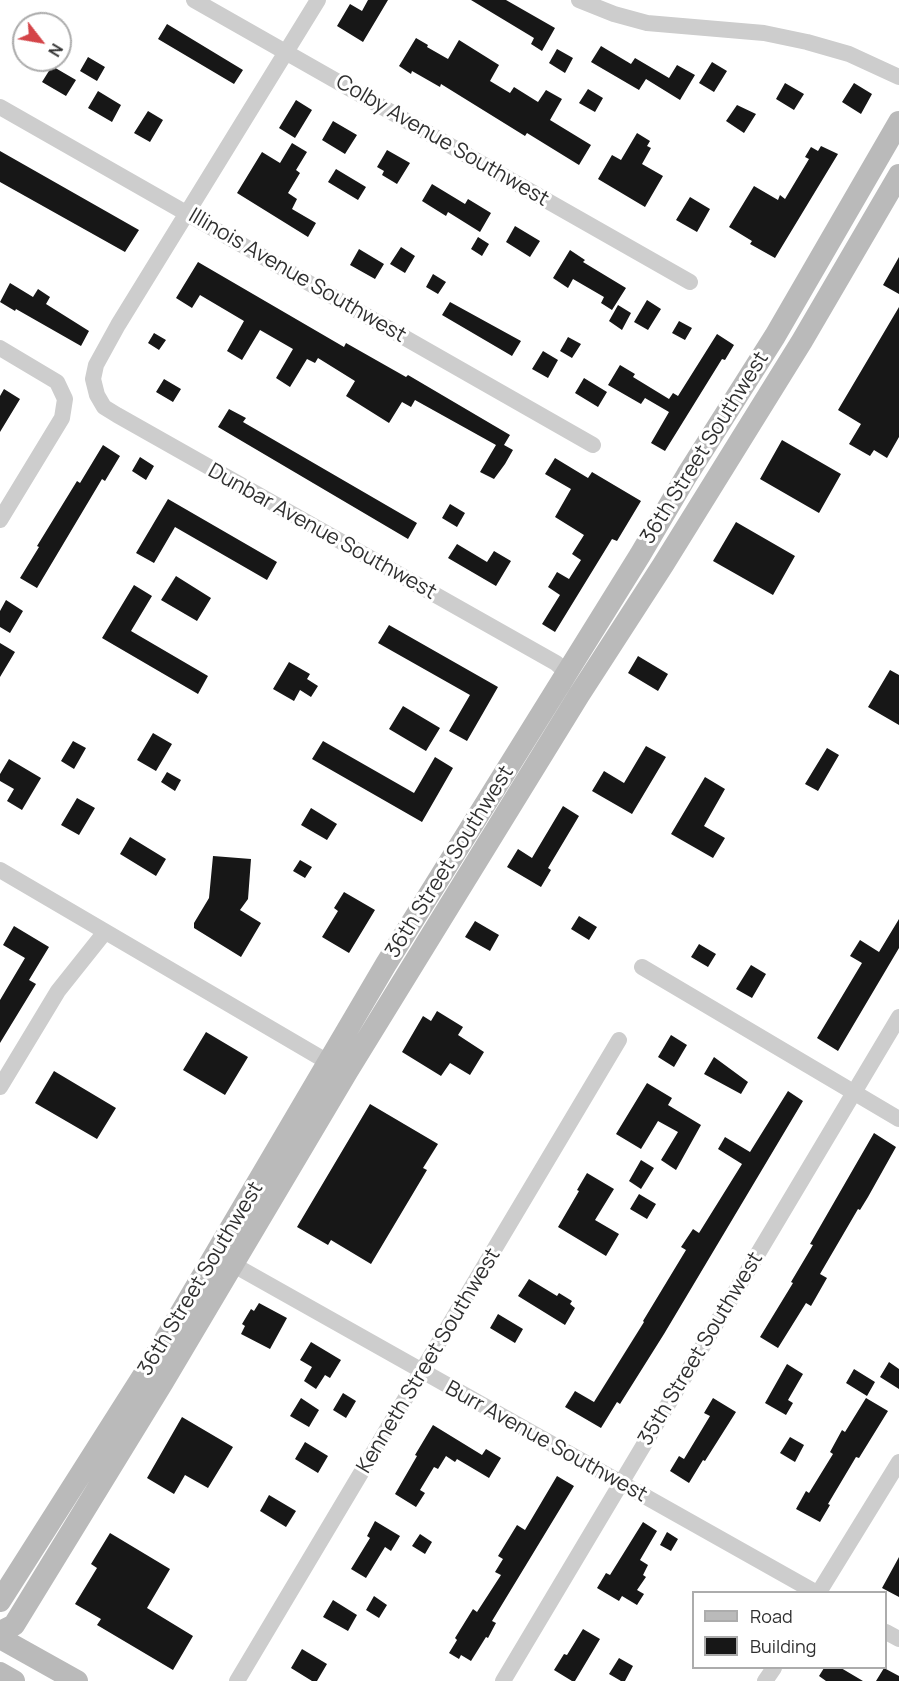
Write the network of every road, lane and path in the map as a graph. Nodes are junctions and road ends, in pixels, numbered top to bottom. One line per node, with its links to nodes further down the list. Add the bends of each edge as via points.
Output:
1 (194, 0): 4 (street, Colby Avenue Southwest)
2 (318, 0): 4 (street)
3 (579, 0): 5 (street, via 646,23 764,33 807,42 849,54)
4 (287, 53): 9 (street); 10 (street, Colby Avenue Southwest)
5 (899, 77)
6 (0, 107): 9 (street, Illinois Avenue Southwest)
7 (899, 122): 14 (street, 36th Street Southwest, via 775,336)
8 (899, 175): 20 (street, 36th Street Southwest, via 663,565)
9 (185, 213): 12 (street, Illinois Avenue Southwest); 14 (street, Dunbar Avenue Southwest, via 96,365 93,378 104,407 556,663)
10 (690, 282)
11 (0, 348): 13 (street, via 57,381 65,399 62,418)
12 (593, 445)
13 (0, 520)
14 (567, 673): 20 (street, 36th Street Southwest)
15 (0, 870): 16 (street)
16 (105, 932): 20 (street); 21 (street, via 58,991)
17 (642, 967): 22 (street)
18 (899, 1017): 22 (street, 35th Street Southwest)
19 (619, 1040): 25 (street, Kenneth Street Southwest)
20 (337, 1068): 24 (street, 36th Street Southwest)
21 (0, 1087)
22 (853, 1093): 23 (street); 27 (street, 35th Street Southwest)
23 (899, 1119)
24 (224, 1260): 25 (street, Burr Avenue Southwest); 30 (street, 36th Street Southwest); 31 (street, 36th Street Southwest, via 14,1625)
25 (422, 1372): 27 (street, Burr Avenue Southwest); 36 (street, Kenneth Street Southwest)
26 (899, 1462): 29 (street)
27 (620, 1484): 28 (street, Burr Avenue Southwest); 37 (street, 35th Street Southwest)
28 (813, 1591)
29 (818, 1591)
30 (0, 1601)
31 (0, 1632)
32 (0, 1638): 35 (street)
33 (0, 1673): 34 (street)
34 (14, 1681)
35 (77, 1681)
36 (237, 1681)
37 (502, 1681)

